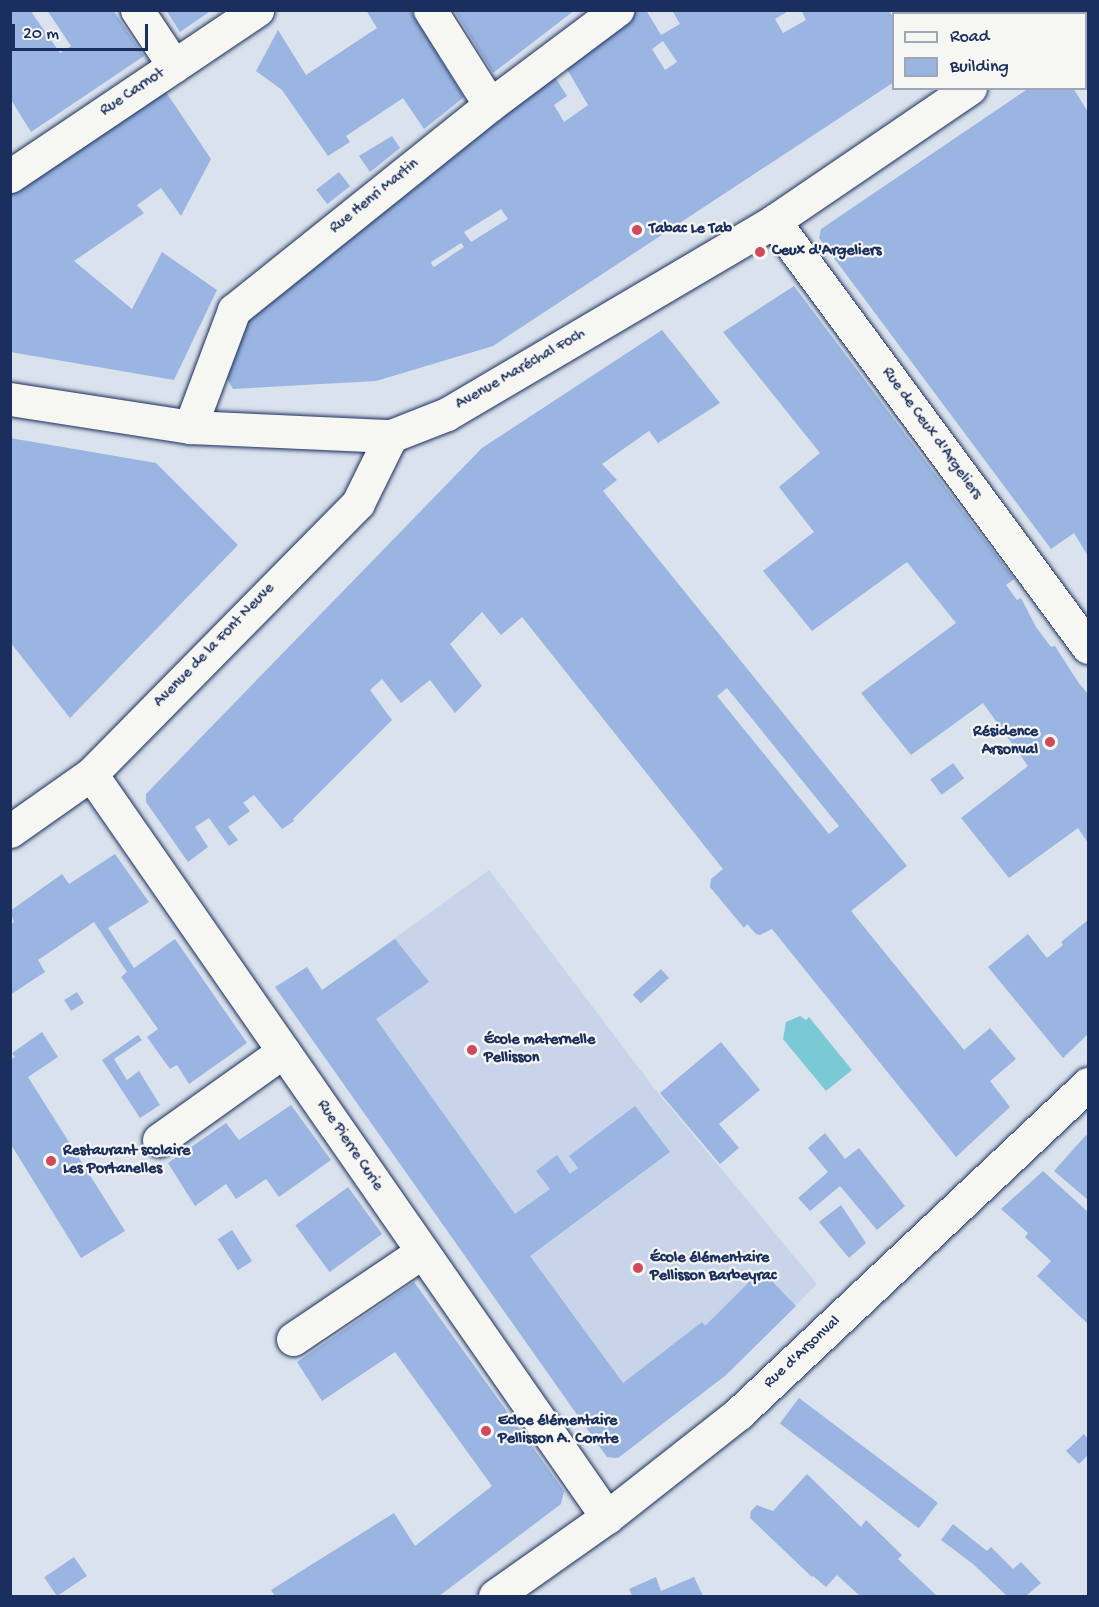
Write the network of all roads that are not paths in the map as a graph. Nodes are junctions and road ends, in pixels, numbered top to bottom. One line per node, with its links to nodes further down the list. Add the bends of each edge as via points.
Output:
1 (137, 10): 5 (street)
2 (257, 10): 5 (street, Rue Carnot)
3 (430, 10): 7 (street)
4 (617, 10): 7 (street, Rue Henri Martin)
5 (174, 66): 8 (street, Rue Carnot)
6 (965, 90): 9 (street, Avenue Maréchal Foch)
7 (490, 105): 11 (street, Rue Henri Martin, via 234,310)
8 (15, 163)
9 (774, 221): 12 (street, Avenue Maréchal Foch, via 447,414); 13 (street, Rue de Ceux d'Argeliers)
10 (10, 399): 11 (street, Avenue Maréchal Foch)
11 (190, 427): 12 (street, Avenue Maréchal Foch)
12 (391, 436): 14 (street, Avenue de la Font Neuve, via 358,503)
13 (1089, 646)
14 (91, 774): 15 (street, Avenue de la Font Neuve); 16 (street, Rue Pierre Curie)
15 (10, 831)
16 (284, 1051): 18 (street); 19 (street, Rue Pierre Curie)
17 (1089, 1084): 21 (street, Rue d'Arsonval, via 739,1413)
18 (159, 1140)
19 (422, 1252): 20 (street); 21 (street, Rue Pierre Curie)
20 (293, 1339)
21 (607, 1517): 22 (street, Rue d'Arsonval)
22 (495, 1596)

